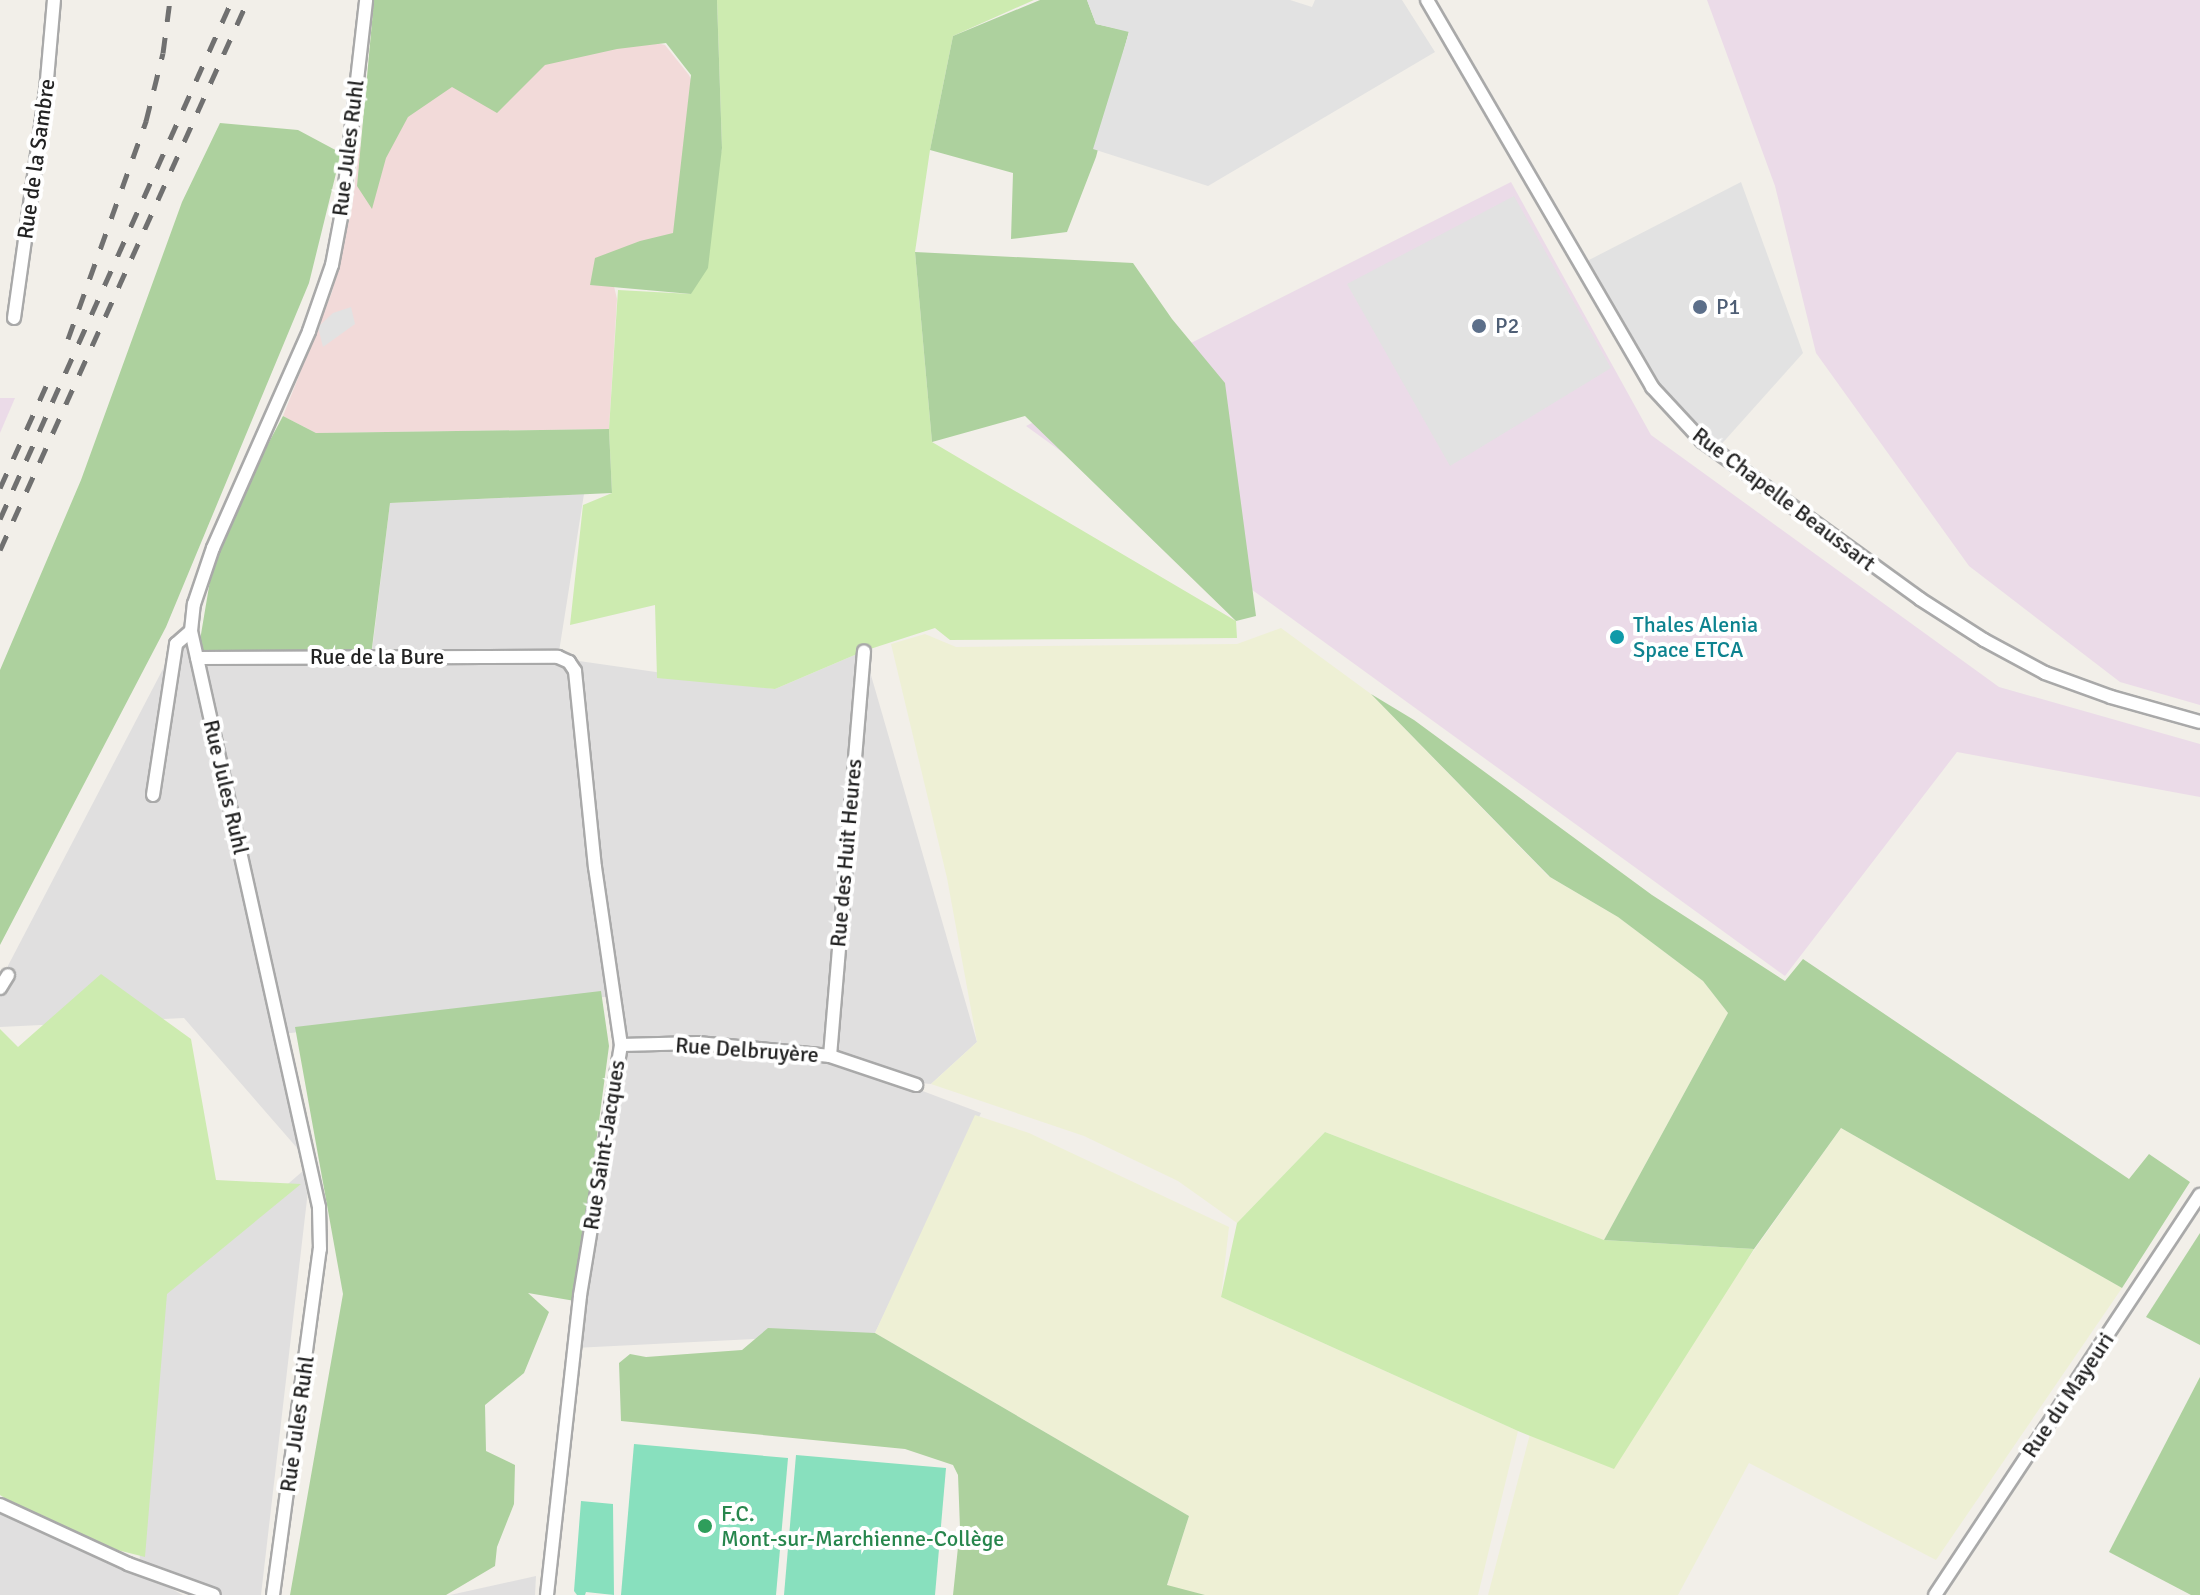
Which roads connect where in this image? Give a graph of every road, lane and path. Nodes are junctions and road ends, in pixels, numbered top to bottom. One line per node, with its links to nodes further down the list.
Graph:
1 (54, 0): 4 (street, Rue de la Sambre)
2 (366, 0): 5 (street, Rue Jules Ruhl)
3 (1427, 0): 9 (street, Rue Chapelle Beaussart)
4 (14, 318)
5 (191, 631): 8 (street, Rue Jules Ruhl); 10 (street)
6 (864, 651): 14 (street, Rue des Huit Heures)
7 (558, 657): 8 (street, Rue de la Bure); 13 (street, Rue Saint-Jacques)
8 (197, 658): 19 (street, Rue Jules Ruhl)
9 (2200, 722)
10 (153, 795)
11 (8, 975): 12 (street)
12 (0, 988)
13 (621, 1045): 14 (street, Rue Delbruyère); 20 (street, Rue Saint-Jacques)
14 (830, 1056): 15 (street, Rue Delbruyère)
15 (916, 1085)
16 (2200, 1195): 21 (street, Rue du Mayeuri)
17 (0, 1505): 18 (street)
18 (214, 1595)
19 (273, 1595)
20 (547, 1595)
21 (1935, 1595)

